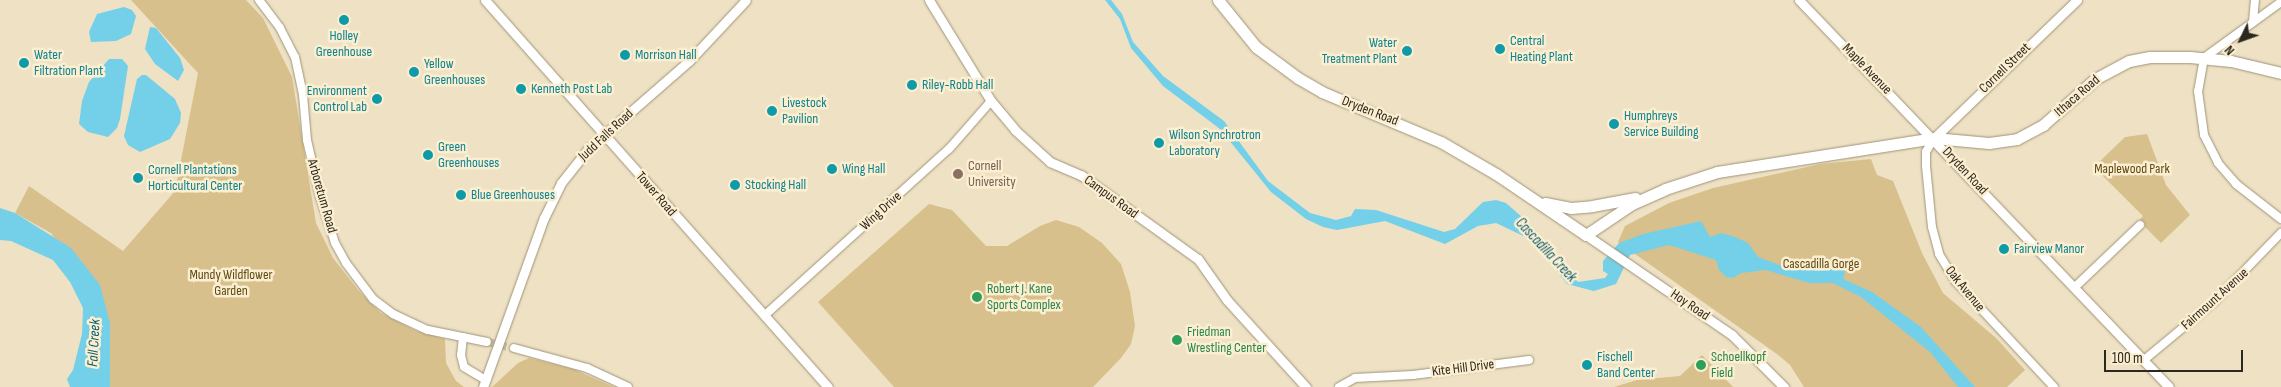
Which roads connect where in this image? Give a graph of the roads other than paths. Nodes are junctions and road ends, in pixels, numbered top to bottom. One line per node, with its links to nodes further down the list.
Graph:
1 (260, 0): 24 (street, Arboretum Road)
2 (485, 0): 14 (street, Tower Road)
3 (746, 0): 14 (street, Judd Falls Road)
4 (929, 0): 13 (street, Campus Road)
5 (1218, 0): 17 (main road, Dryden Road)
6 (1799, 0): 15 (street, Maple Avenue)
7 (2077, 0): 15 (street, Cornell Street)
8 (2255, 0): 10 (street)
9 (2281, 2): 10 (street)
10 (2253, 22): 11 (street)
11 (2204, 58): 12 (main road, Ithaca Road); 15 (main road, Ithaca Road); 18 (street)
12 (2281, 73)
13 (992, 101): 23 (street, Wing Drive); 33 (street, Campus Road)
14 (604, 134): 23 (street, Tower Road); 29 (street, Judd Falls Road)
15 (1934, 138): 16 (main road, Dryden Road); 22 (street, Dryden Road); 36 (street, Oak Avenue)
16 (1658, 192): 17 (main road, Dryden Road); 21 (main road, Dryden Road)
17 (1538, 202): 21 (main road, Dryden Road)
18 (2281, 219)
19 (2140, 225): 22 (street)
20 (2281, 233): 28 (street, Fairmount Avenue)
21 (1586, 235): 35 (street, Hoy Road)
22 (2075, 287): 28 (street, Dryden Road)
23 (765, 315): 32 (street, Tower Road)
24 (463, 337): 25 (street, Arboretum Road); 29 (street)
25 (487, 342)
26 (514, 348): 31 (street)
27 (1529, 360): 34 (street, Kite Hill Drive)
28 (2144, 360): 30 (street, Dryden Road)
29 (485, 383)
30 (2164, 385)
31 (628, 387)
32 (828, 387)
33 (1306, 387)
34 (1339, 387)
35 (1784, 387)
36 (2054, 387)

